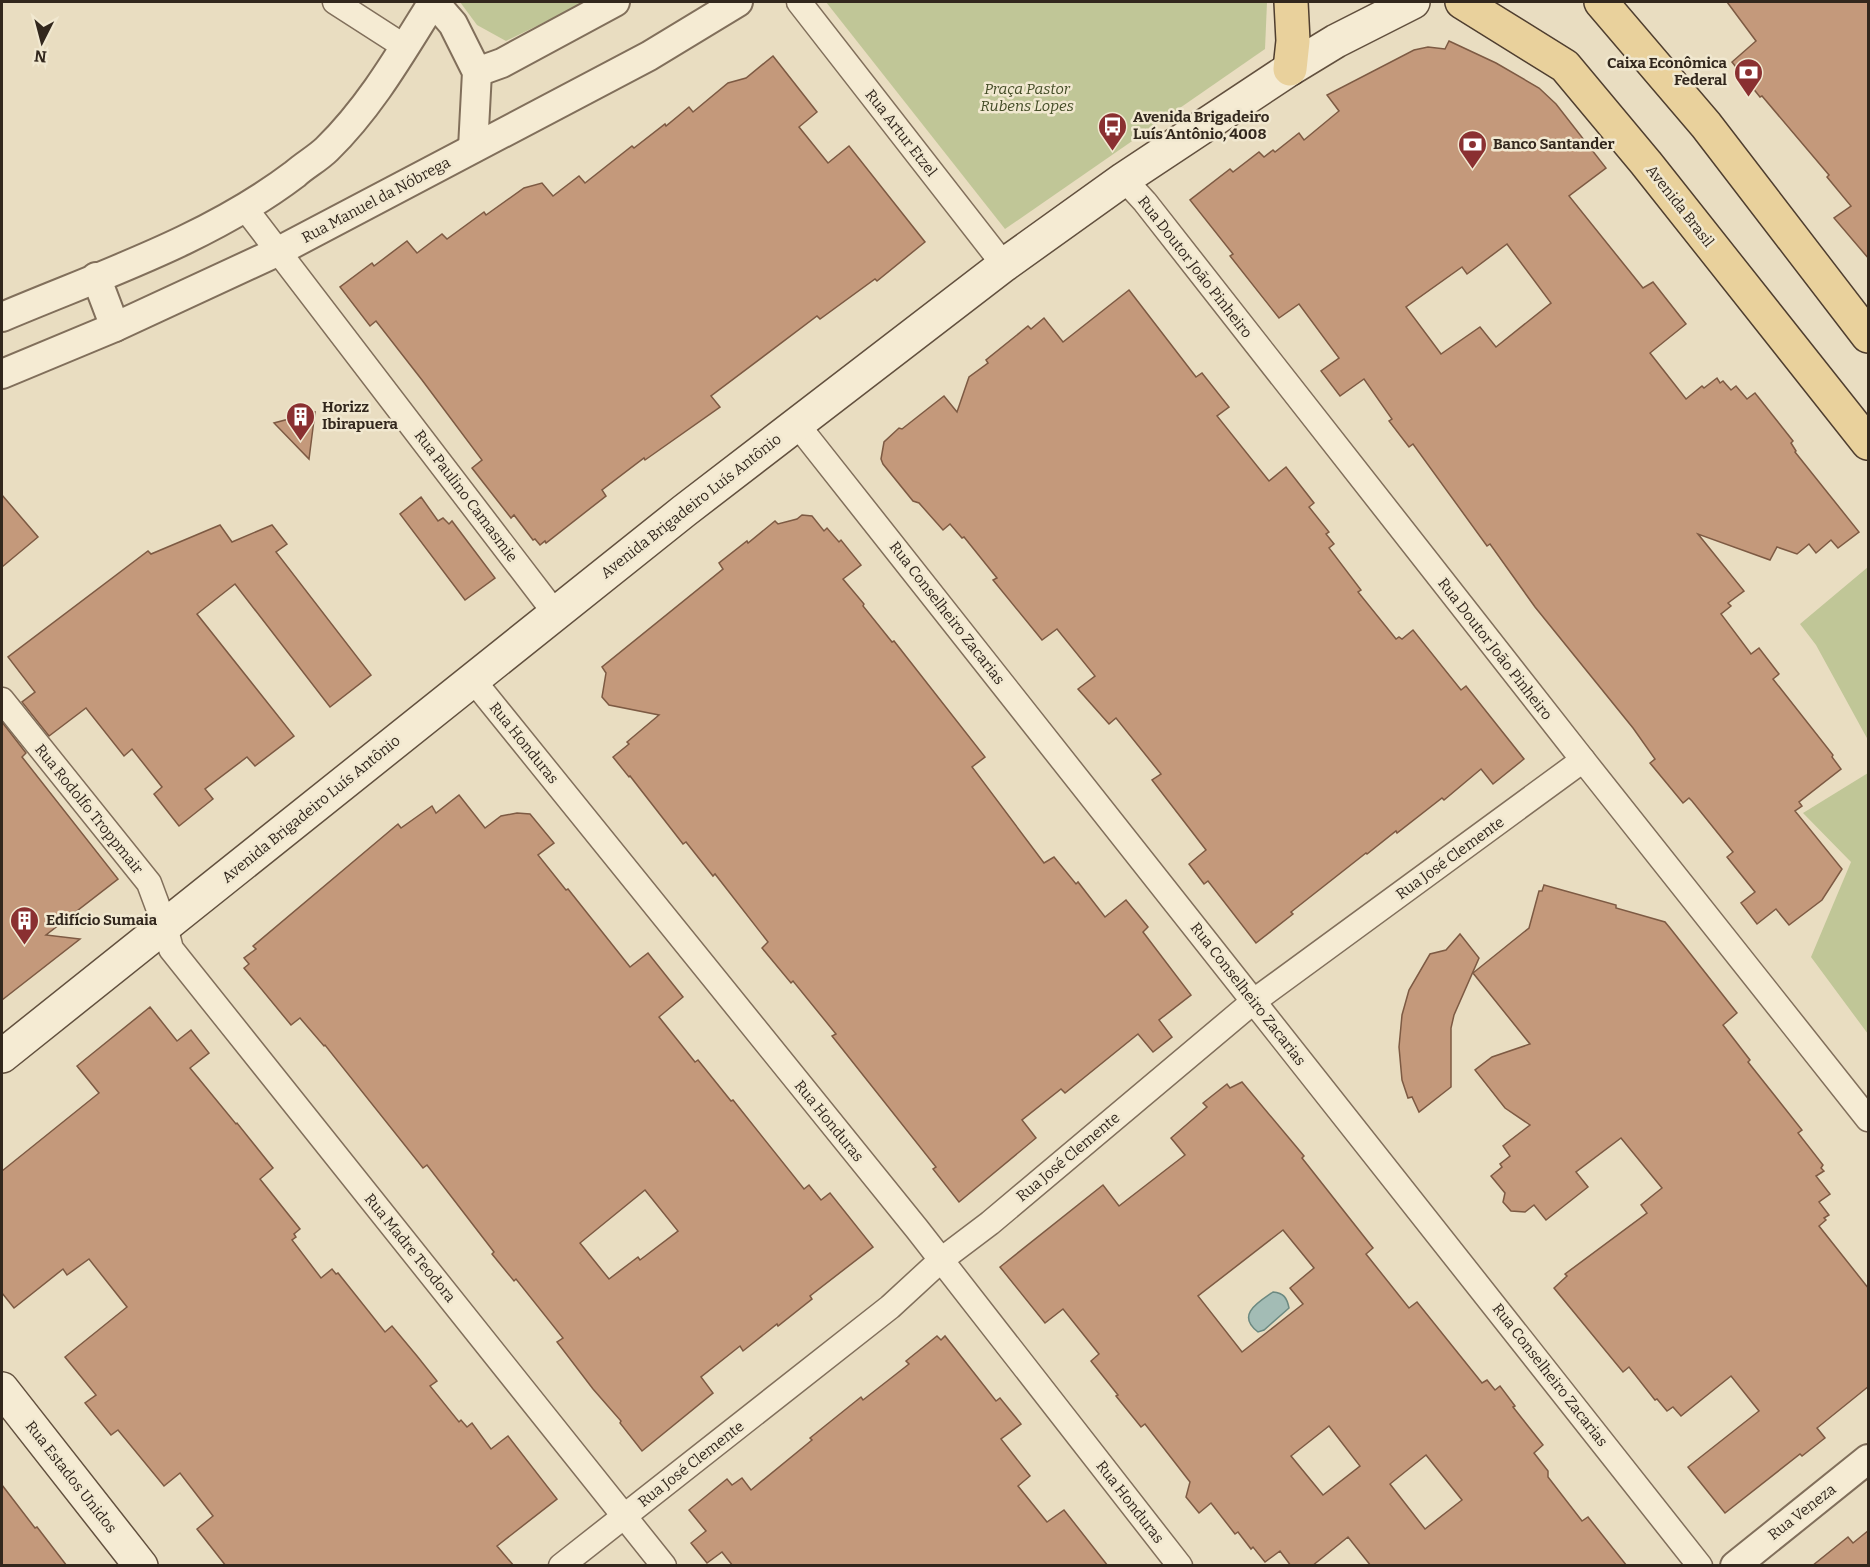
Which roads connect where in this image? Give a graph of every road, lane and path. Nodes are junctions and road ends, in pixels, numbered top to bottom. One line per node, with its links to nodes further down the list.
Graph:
1 (335, 2): 10 (street)
2 (434, 2): 10 (street); 12 (street)
3 (615, 2): 12 (street)
4 (738, 2): 13 (street, Rua Manuel da Nóbrega)
5 (799, 2): 17 (street, Rua Artur Etzel)
6 (1291, 2): 11 (main road)
7 (1413, 2): 11 (main road, Avenida Brigadeiro Luís Antônio)
8 (1462, 2): 24 (main road, Avenida Brasil)
9 (1601, 2): 21 (main road)
10 (405, 47): 15 (street)
11 (1290, 69): 14 (main road, Avenida Brigadeiro Luís Antônio)
12 (477, 72): 13 (street)
13 (473, 148): 16 (street, Rua Manuel da Nóbrega)
14 (1124, 179): 17 (main road, Avenida Brigadeiro Luís Antônio); 28 (street, Rua Doutor João Pinheiro)
15 (245, 208): 16 (street, Rua Paulino Camasmie); 18 (street)
16 (279, 251): 20 (street, Rua Manuel da Nóbrega); 25 (street, Rua Paulino Camasmie)
17 (1004, 265): 23 (main road, Avenida Brigadeiro Luís Antônio)
18 (96, 277): 19 (street); 20 (street)
19 (2, 317)
20 (115, 327): 22 (street, Rua Manuel da Nóbrega)
21 (1869, 336)
22 (2, 374)
23 (796, 423): 25 (main road, Avenida Brigadeiro Luís Antônio); 30 (street, Rua Conselheiro Zacarias)
24 (1869, 443)
25 (555, 613): 26 (main road, Avenida Brigadeiro Luís Antônio)
26 (473, 680): 29 (main road, Avenida Brigadeiro Luís Antônio); 33 (street, Rua Honduras)
27 (2, 700): 29 (street, Rua Rodolfo Troppmair)
28 (1583, 760): 30 (street, Rua José Clemente); 32 (street, Rua Doutor João Pinheiro)
29 (165, 926): 31 (main road, Avenida Brigadeiro Luís Antônio); 36 (street, Rua Madre Teodora)
30 (1254, 1001): 33 (street, Rua José Clemente); 41 (street, Rua Conselheiro Zacarias)
31 (2, 1056)
32 (1869, 1119)
33 (941, 1260): 36 (street, Rua José Clemente); 40 (street, Rua Honduras)
34 (2, 1389): 37 (main road, Rua Estados Unidos)
35 (1869, 1459): 42 (street, Rua Veneza)
36 (625, 1515): 38 (street, Rua José Clemente); 39 (street, Rua Madre Teodora)
37 (141, 1566)
38 (561, 1566)
39 (664, 1566)
40 (1180, 1566)
41 (1700, 1566)
42 (1735, 1566)

